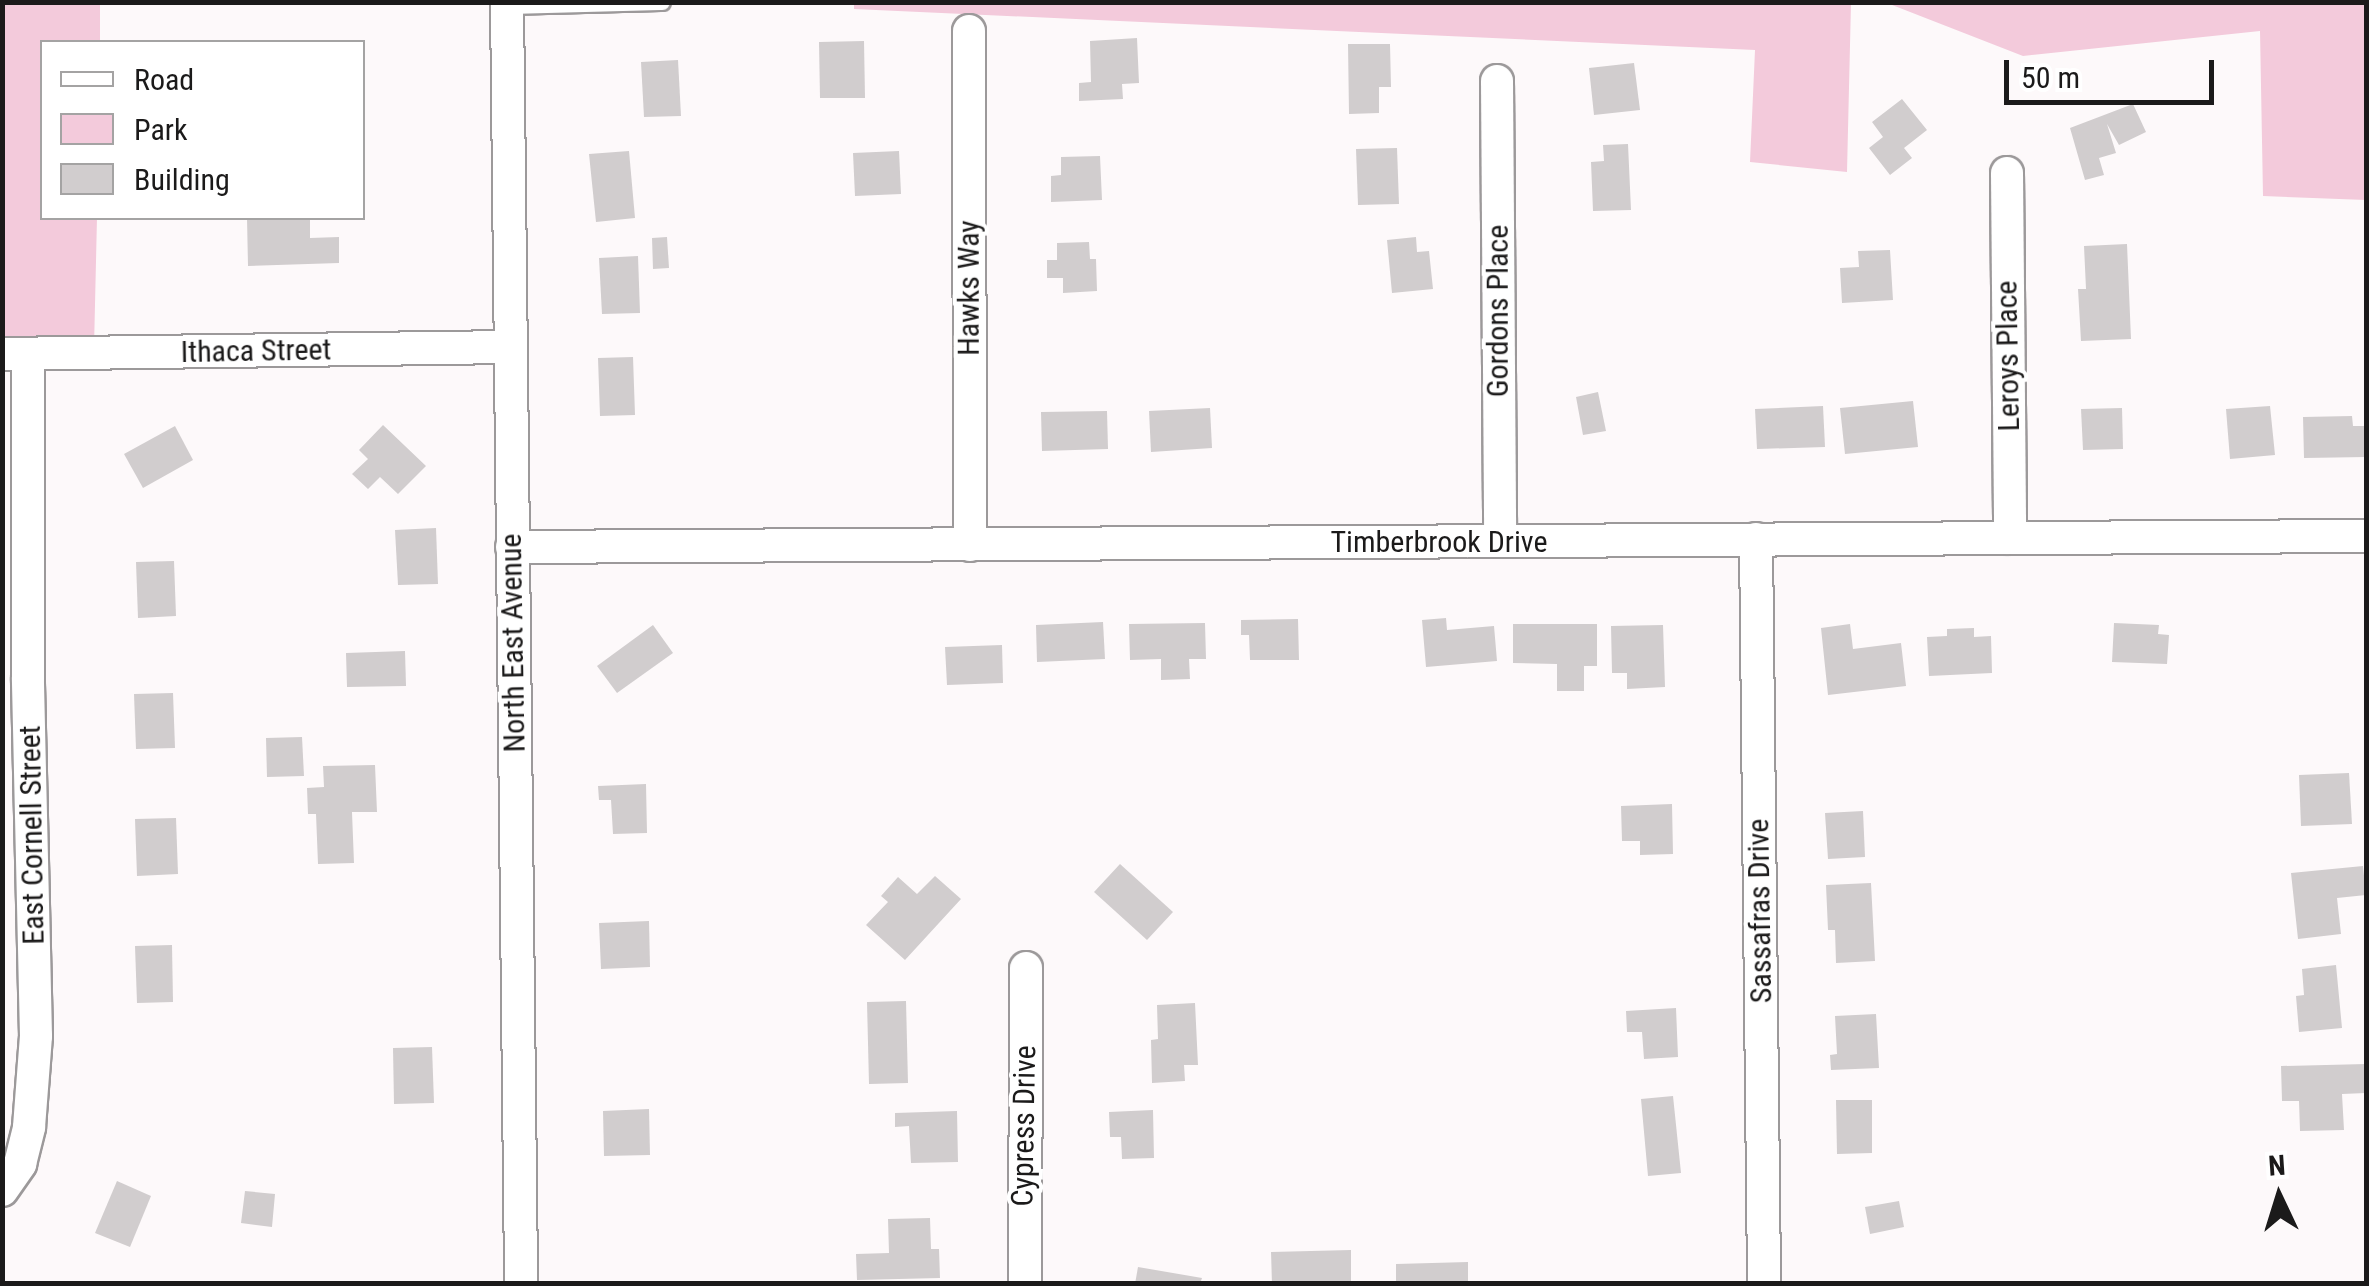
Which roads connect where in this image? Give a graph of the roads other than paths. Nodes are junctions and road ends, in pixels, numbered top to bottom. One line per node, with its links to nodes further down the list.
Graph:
1 (662, 2): 2 (lane)
2 (507, 4): 6 (street, North East Avenue)
3 (969, 30): 12 (street, Hawks Way)
4 (1497, 81): 11 (street, Gordons Place)
5 (2006, 173): 9 (street, Leroys Place)
6 (510, 347): 7 (street, Ithaca Street); 13 (street, North East Avenue)
7 (15, 354): 15 (street, East Cornell Street)
8 (2366, 536): 9 (street, Timberbrook Drive)
9 (2010, 538): 10 (street, Timberbrook Drive)
10 (1756, 539): 11 (street, Timberbrook Drive); 18 (street, Sassafras Drive)
11 (1500, 541): 12 (street, Timberbrook Drive)
12 (970, 545): 13 (street, Timberbrook Drive)
13 (512, 547): 16 (street, North East Avenue)
14 (1026, 968): 17 (street, Cypress Drive)
15 (2, 1190)
16 (521, 1284)
17 (1025, 1284)
18 (1764, 1284)

